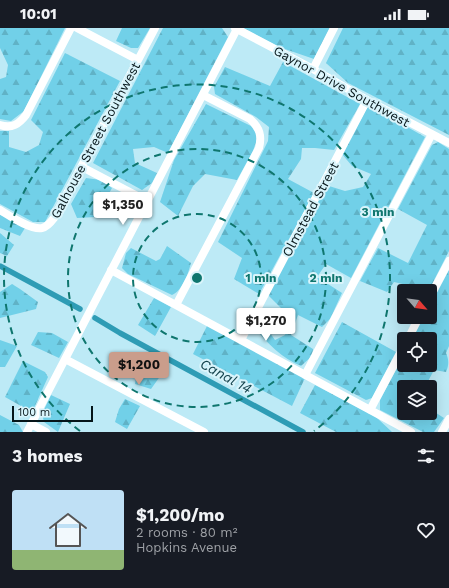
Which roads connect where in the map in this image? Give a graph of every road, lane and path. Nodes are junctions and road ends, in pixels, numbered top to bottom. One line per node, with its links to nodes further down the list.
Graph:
1 (71, 28): 10 (street)
2 (77, 28): 6 (street)
3 (155, 28): 6 (street, Galhouse Street Southwest)
4 (334, 28): 7 (street)
5 (236, 29): 7 (street, Gaynor Drive Southwest); 8 (street)
6 (138, 60): 13 (street, Galhouse Street Southwest)
7 (314, 69): 9 (street, Gaynor Drive Southwest)
8 (203, 95): 14 (street); 19 (street)
9 (367, 100): 11 (street, Gaynor Drive Southwest); 20 (street, Olmstead Street)
10 (0, 125)
11 (432, 134): 12 (street, Gaynor Drive Southwest); 23 (street)
12 (449, 143)
13 (82, 167): 14 (street); 15 (street, Galhouse Street Southwest)
14 (148, 201): 17 (street)
15 (0, 210)
16 (449, 261): 18 (street)
17 (111, 270): 19 (street); 21 (street)
18 (437, 284)
19 (176, 305): 20 (street)
20 (241, 340): 23 (street)
21 (65, 358): 26 (street); 29 (street)
22 (397, 359): 24 (street)
23 (305, 375): 24 (street)
24 (370, 410): 30 (street)
25 (449, 419): 31 (street)
26 (31, 424): 27 (street); 28 (street)
27 (27, 432)
28 (46, 432)
29 (204, 432)
30 (411, 432)
31 (442, 432)

